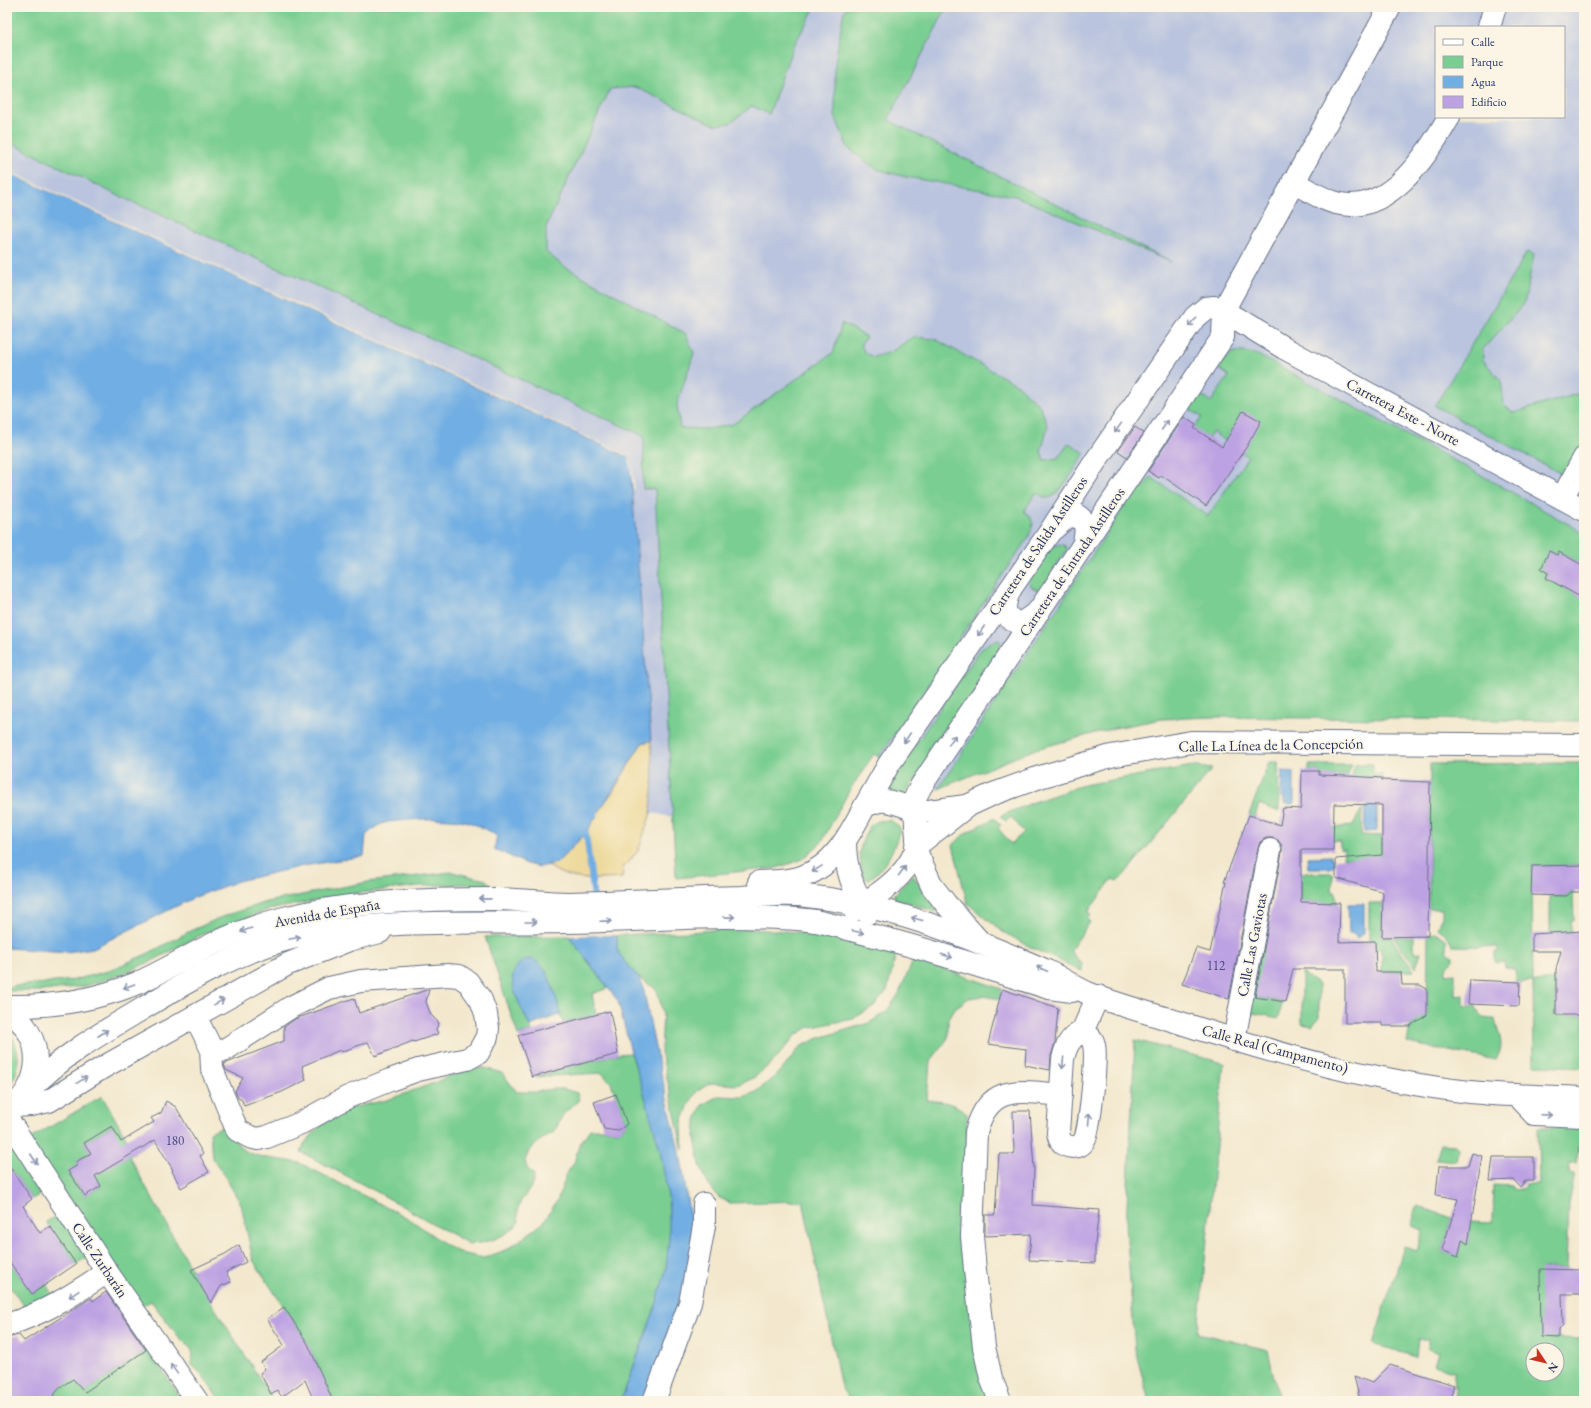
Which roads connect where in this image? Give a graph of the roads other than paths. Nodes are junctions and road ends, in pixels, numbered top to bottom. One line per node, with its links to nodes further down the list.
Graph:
1 (1390, 7): 5 (main road)
2 (1495, 7): 3 (main road)
3 (1489, 26)
4 (1448, 118): 5 (main road)
5 (1293, 182): 6 (main road)
6 (1224, 311): 8 (main road, Carretera Este - Norte); 10 (main road, Carretera de Salida Astilleros, one-way to 10); 11 (main road, Carretera de Entrada Astilleros, one-way to 6)
7 (1584, 458): 8 (main road)
8 (1562, 498): 9 (main road, Carretera Este - Norte)
9 (1584, 510)
10 (1049, 533): 11 (main road); 12 (main road, Carretera de Salida Astilleros)
11 (1083, 546): 13 (main road, Carretera de Entrada Astilleros)
12 (1013, 584): 13 (main road); 15 (main road, Carretera de Salida Astilleros, one-way to 15)
13 (1040, 611): 17 (main road, Carretera de Entrada Astilleros, one-way to 13)
14 (1584, 745): 16 (main road, Calle La Línea de la Concepción)
15 (865, 806): 17 (main road); 18 (main road, Carretera de Salida Astilleros)
16 (967, 806): 17 (main road, Calle La Línea de la Concepción); 19 (main road, Calle La Línea de la Concepción)
17 (913, 811): 19 (main road)
18 (845, 842): 21 (main road, Carretera de Salida Astilleros, one-way to 21); 22 (main road)
19 (916, 849): 22 (main road, one-way to 19); 26 (main road)
20 (1270, 850): 33 (main road, Calle Las Gaviotas)
21 (690, 901): 22 (main road, Calle Real (Campamento)); 23 (main road); 23 (main road, one-way to 21); 24 (main road, one-way to 24)
22 (862, 905): 24 (main road); 26 (main road, Calle Real (Campamento), one-way to 22); 27 (main road)
23 (566, 906): 25 (main road, Avenida de España, one-way to 23); 29 (main road, Avenida de España, one-way to 29)
24 (759, 917): 27 (main road, one-way to 27)
25 (422, 922): 31 (main road, Avenida de España, one-way to 25); 38 (main road, Avenida de España, one-way to 25)
26 (980, 942): 28 (main road, Calle Real (Campamento), one-way to 26)
27 (910, 945): 28 (main road, one-way to 28)
28 (1093, 995): 32 (main road); 33 (main road, Calle Real (Campamento))
29 (7, 1006)
30 (7, 1011): 38 (main road)
31 (195, 1016): 34 (main road); 38 (main road, Avenida de España, one-way to 31)
32 (1082, 1032): 35 (main road, one-way to 35); 35 (main road, one-way to 32)
33 (1234, 1040): 36 (main road, Calle Real (Campamento))
34 (211, 1048): 34 (main road)
35 (1060, 1094): 45 (main road)
36 (1516, 1095): 37 (main road, Calle Real (Campamento)); 39 (main road, one-way to 39)
37 (1584, 1098)
38 (13, 1113): 41 (main road, Calle Zurbarán, one-way to 41)
39 (1584, 1116)
40 (704, 1204): 44 (main road)
41 (107, 1272): 42 (main road, one-way to 42); 43 (main road, Calle Zurbarán, one-way to 41)
42 (7, 1325)
43 (197, 1401)
44 (654, 1401)
45 (1000, 1401)

